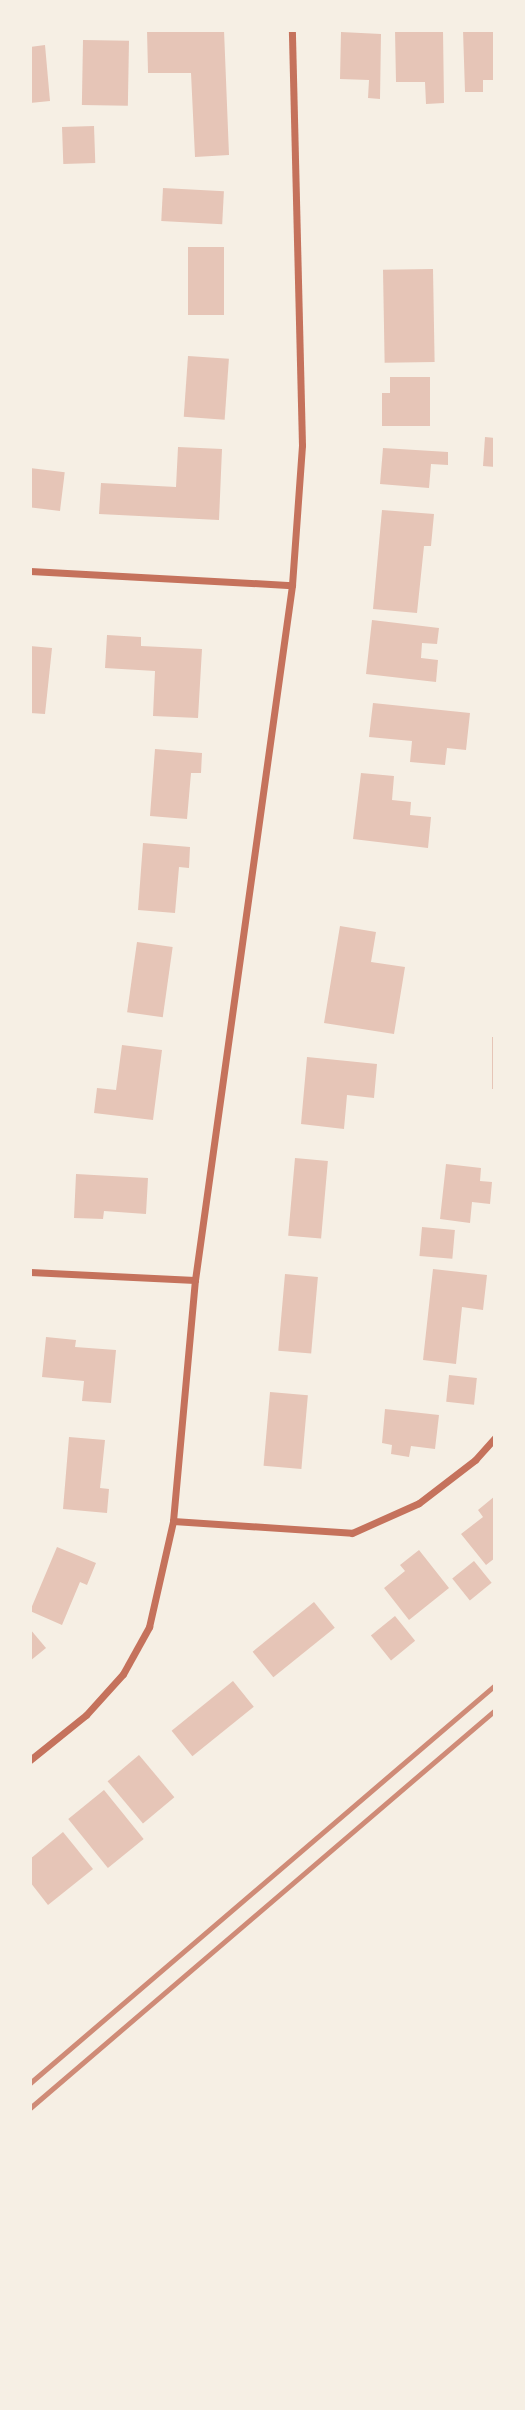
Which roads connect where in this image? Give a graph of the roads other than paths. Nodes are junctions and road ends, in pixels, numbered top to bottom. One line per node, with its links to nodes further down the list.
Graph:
1 (292, 30): 3 (street)
2 (30, 571): 3 (street)
3 (292, 585): 5 (street)
4 (30, 1272): 5 (street)
5 (195, 1280): 7 (street)
6 (495, 1438): 7 (street)
7 (173, 1521): 8 (street)
8 (30, 1760)

